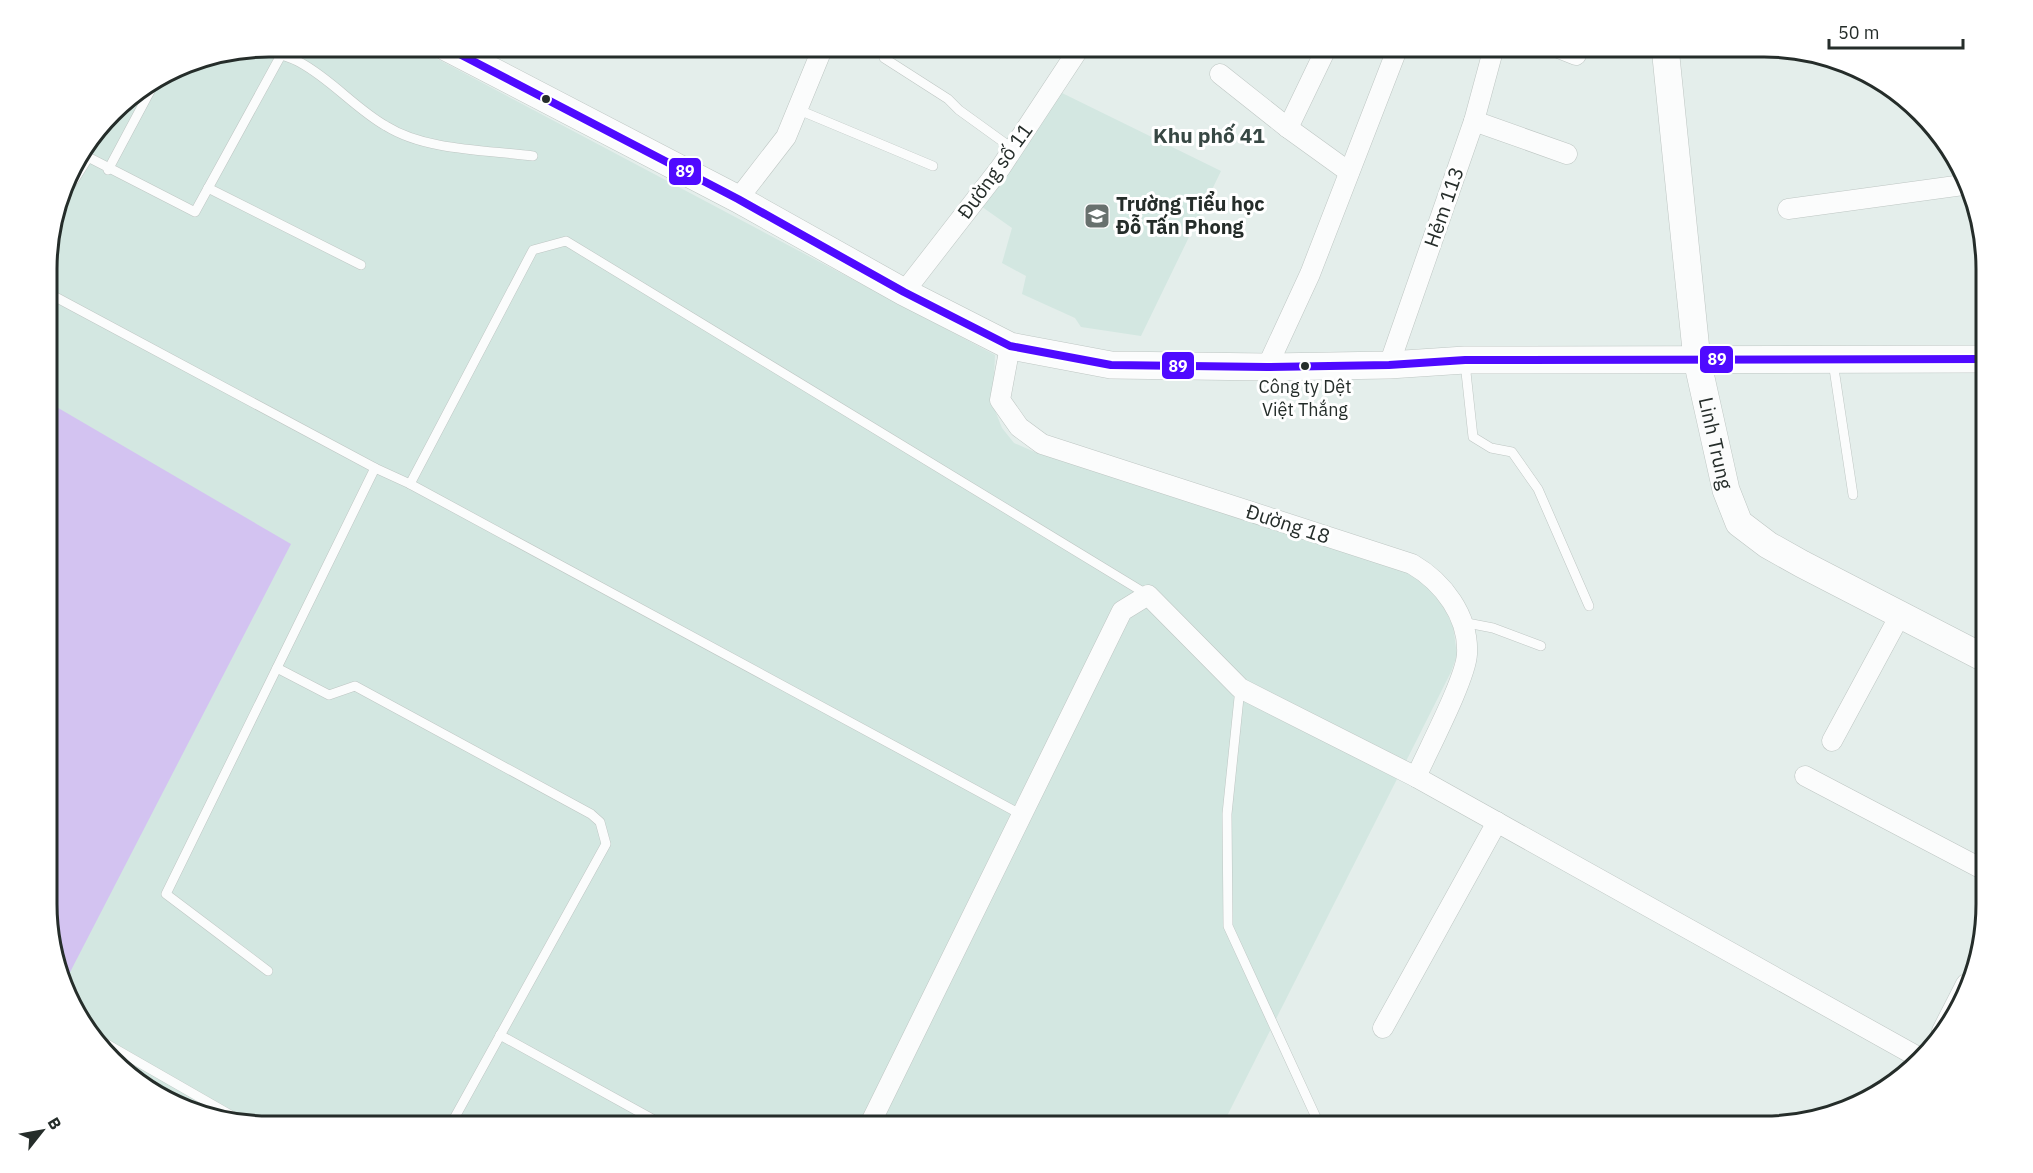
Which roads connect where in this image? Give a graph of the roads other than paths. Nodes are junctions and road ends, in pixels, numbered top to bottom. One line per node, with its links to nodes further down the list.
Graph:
1 (280, 57): 17 (lane); 23 (lane)
2 (467, 57): 24 (main road)
3 (819, 57): 12 (street)
4 (1073, 57): 15 (street, Đường số 11)
5 (1322, 57): 14 (street)
6 (1394, 57): 21 (street)
7 (1491, 57): 13 (street, Hẻm 113)
8 (1666, 57): 33 (main road, Linh Trung)
9 (884, 58): 15 (lane)
10 (1220, 74): 14 (street)
11 (149, 95): 20 (lane)
12 (799, 110): 19 (lane); 24 (street)
13 (1474, 121): 16 (street); 34 (street, Hẻm 113)
14 (1288, 128): 21 (street)
15 (1013, 149): 27 (street, Đường số 11)
16 (1567, 154)
17 (533, 156)
18 (88, 158): 20 (lane)
19 (933, 166)
20 (108, 170): 23 (lane)
21 (1349, 172): 35 (street)
22 (1959, 185): 25 (street)
23 (208, 188): 26 (lane)
24 (738, 199): 27 (main road)
25 (1788, 209)
26 (361, 265)
27 (904, 291): 29 (main road)
28 (57, 298): 36 (lane)
29 (1010, 346): 35 (main road); 42 (street, Đường 18)
30 (1833, 359): 31 (main road); 33 (main road); 38 (lane)
31 (1976, 359)
32 (1465, 360): 33 (main road); 34 (main road); 40 (lane)
33 (1697, 360): 41 (main road, Linh Trung)
34 (1389, 365): 35 (main road)
35 (1267, 367)
36 (375, 468): 37 (lane); 45 (lane)
37 (410, 484): 39 (lane); 50 (lane)
38 (1853, 495)
39 (1148, 595): 46 (street); 50 (street)
40 (1589, 606)
41 (1899, 617): 44 (main road, Linh Trung); 47 (street)
42 (1462, 622): 43 (lane); 49 (street, Đường 18)
43 (1542, 646)
44 (1976, 655)
45 (277, 668): 53 (lane); 55 (lane)
46 (1240, 688): 49 (street); 62 (lane)
47 (1832, 741)
48 (1805, 776): 52 (street)
49 (1416, 777): 51 (street)
50 (1023, 815): 61 (street)
51 (1497, 822): 54 (street); 57 (street)
52 (1976, 866)
53 (268, 971)
54 (1383, 1028)
55 (500, 1035): 59 (lane); 60 (lane)
56 (113, 1048): 58 (lane)
57 (1913, 1054)
58 (217, 1110)
59 (455, 1116)
60 (647, 1116)
61 (874, 1116)
62 (1315, 1116)

